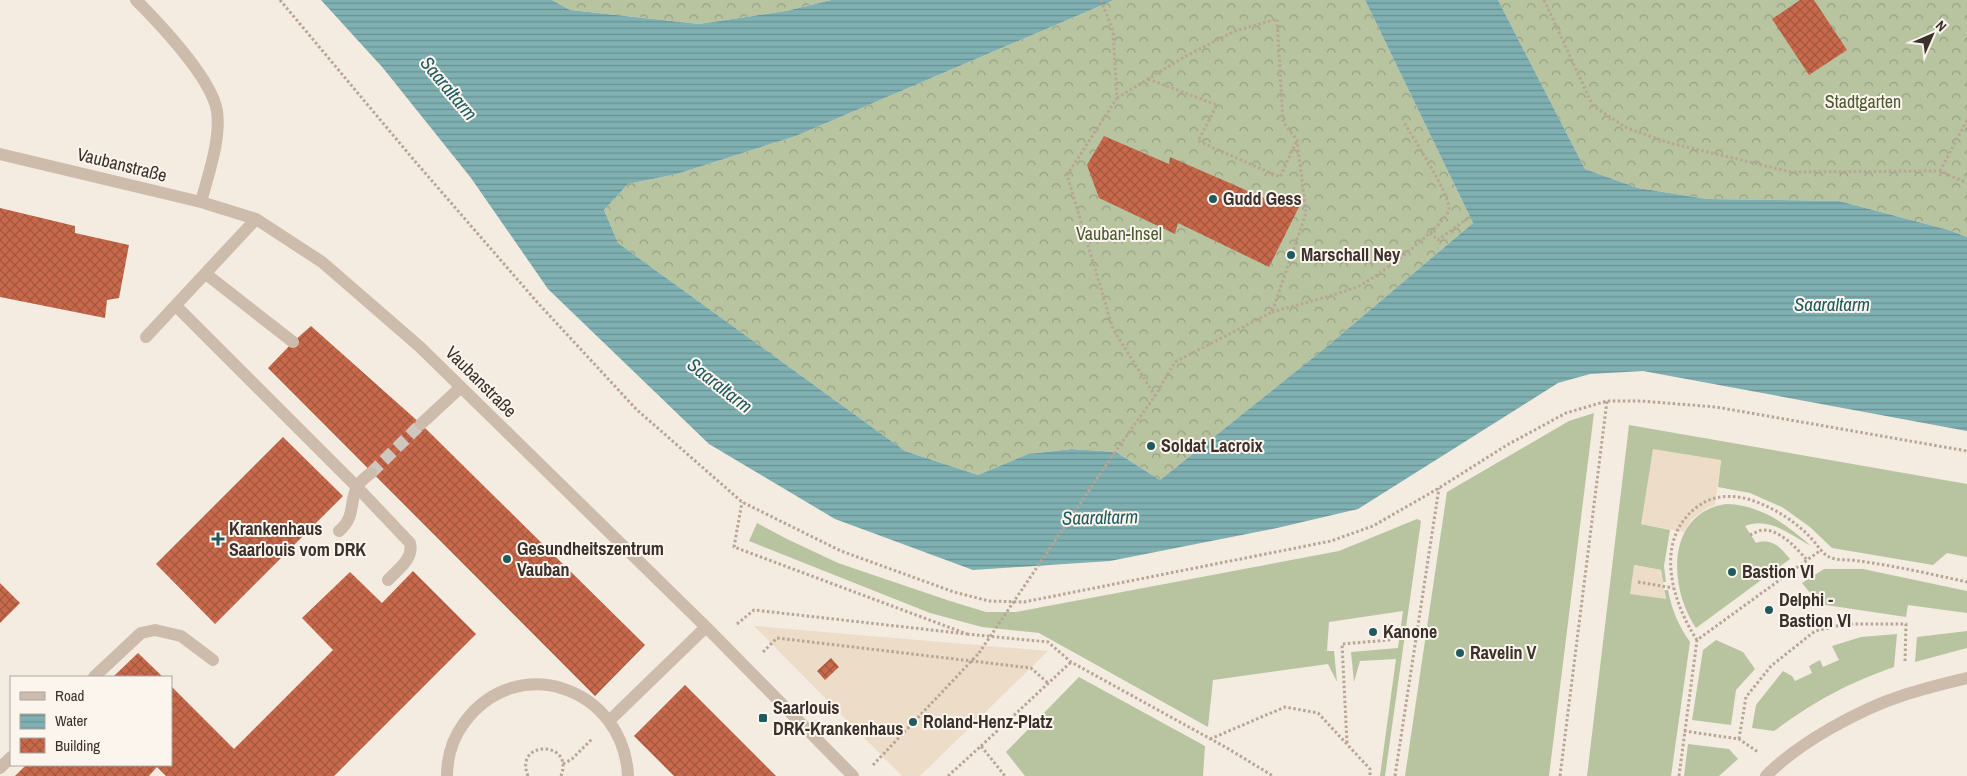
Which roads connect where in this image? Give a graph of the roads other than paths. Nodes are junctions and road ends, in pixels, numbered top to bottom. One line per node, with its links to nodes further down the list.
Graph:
1 (136, 0): 3 (street)
2 (0, 154): 3 (street, Vaubanstraße)
3 (201, 202): 4 (street, Vaubanstraße)
4 (256, 220): 5 (street); 9 (street, Vaubanstraße)
5 (206, 274): 6 (street); 8 (street)
6 (176, 306): 7 (street); 12 (street)
7 (146, 337)
8 (293, 342)
9 (461, 387): 10 (street); 15 (street, Vaubanstraße)
10 (421, 424)
11 (371, 472): 12 (street)
12 (357, 486): 13 (street); 14 (street)
13 (339, 532)
14 (388, 580)
15 (706, 627): 19 (street); 24 (street, Vaubanstraße)
16 (213, 660): 17 (street)
17 (95, 676)
18 (1967, 678): 25 (street)
19 (610, 720): 22 (street); 23 (street)
20 (10, 758): 21 (street)
21 (0, 768)
22 (447, 776)
23 (628, 776)
24 (853, 776)
25 (1766, 776)

